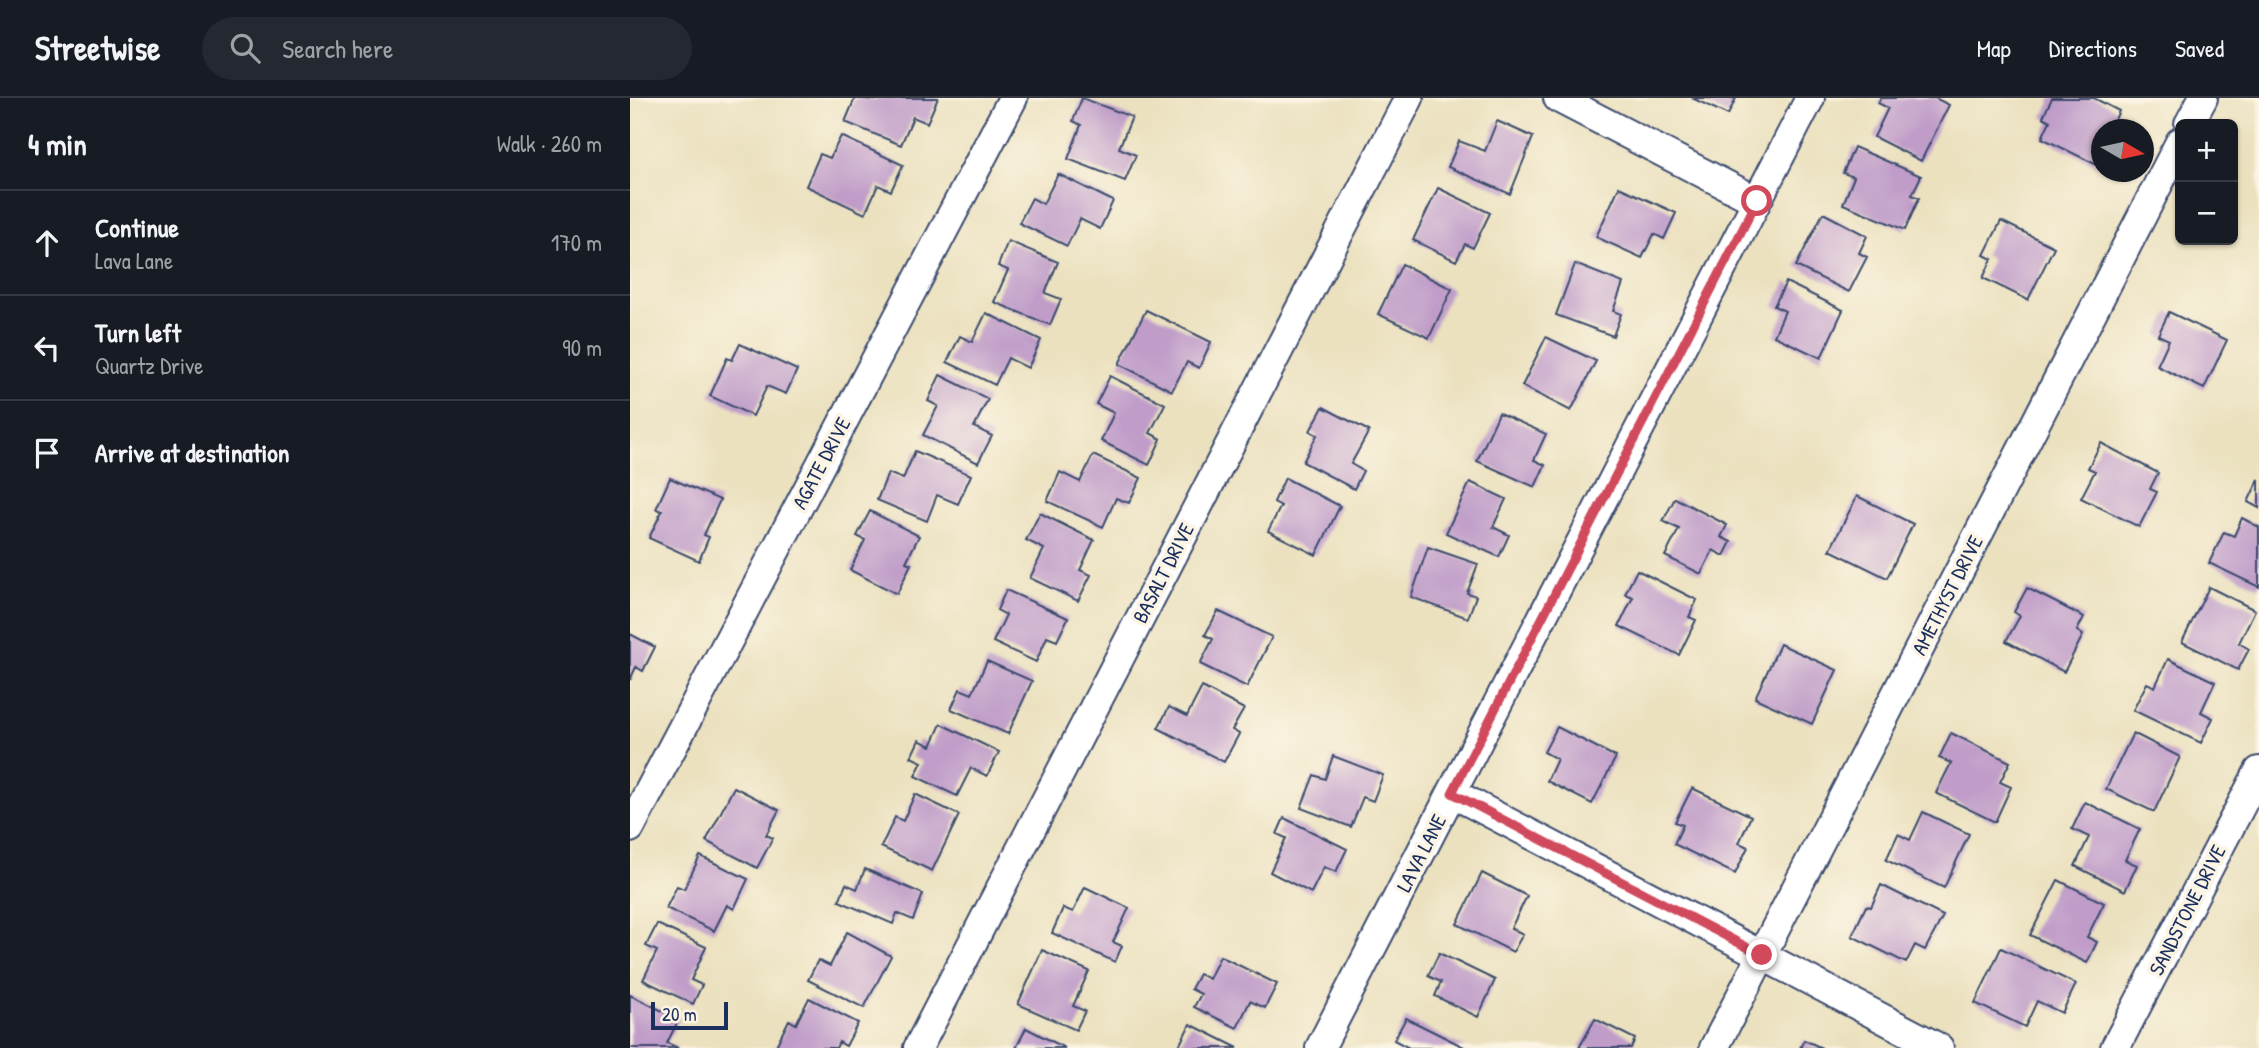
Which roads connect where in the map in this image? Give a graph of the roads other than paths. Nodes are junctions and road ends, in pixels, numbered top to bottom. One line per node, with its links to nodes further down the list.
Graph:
1 (1013, 98): 11 (street, AGATE DRIVE)
2 (1409, 98): 13 (street, BASALT DRIVE)
3 (1559, 98): 8 (street)
4 (1810, 98): 8 (street, LAVA LANE)
5 (2203, 98): 6 (street)
6 (2192, 119)
7 (2175, 152): 12 (street, AMETHYST DRIVE)
8 (1757, 201): 10 (street, LAVA LANE)
9 (2259, 771): 17 (street, SANDSTONE DRIVE)
10 (1452, 793): 12 (street); 14 (street, LAVA LANE)
11 (630, 828)
12 (1762, 955): 15 (street, AMETHYST DRIVE); 16 (street)
13 (918, 1048)
14 (1320, 1048)
15 (1714, 1048)
16 (1939, 1048)
17 (2115, 1048)

